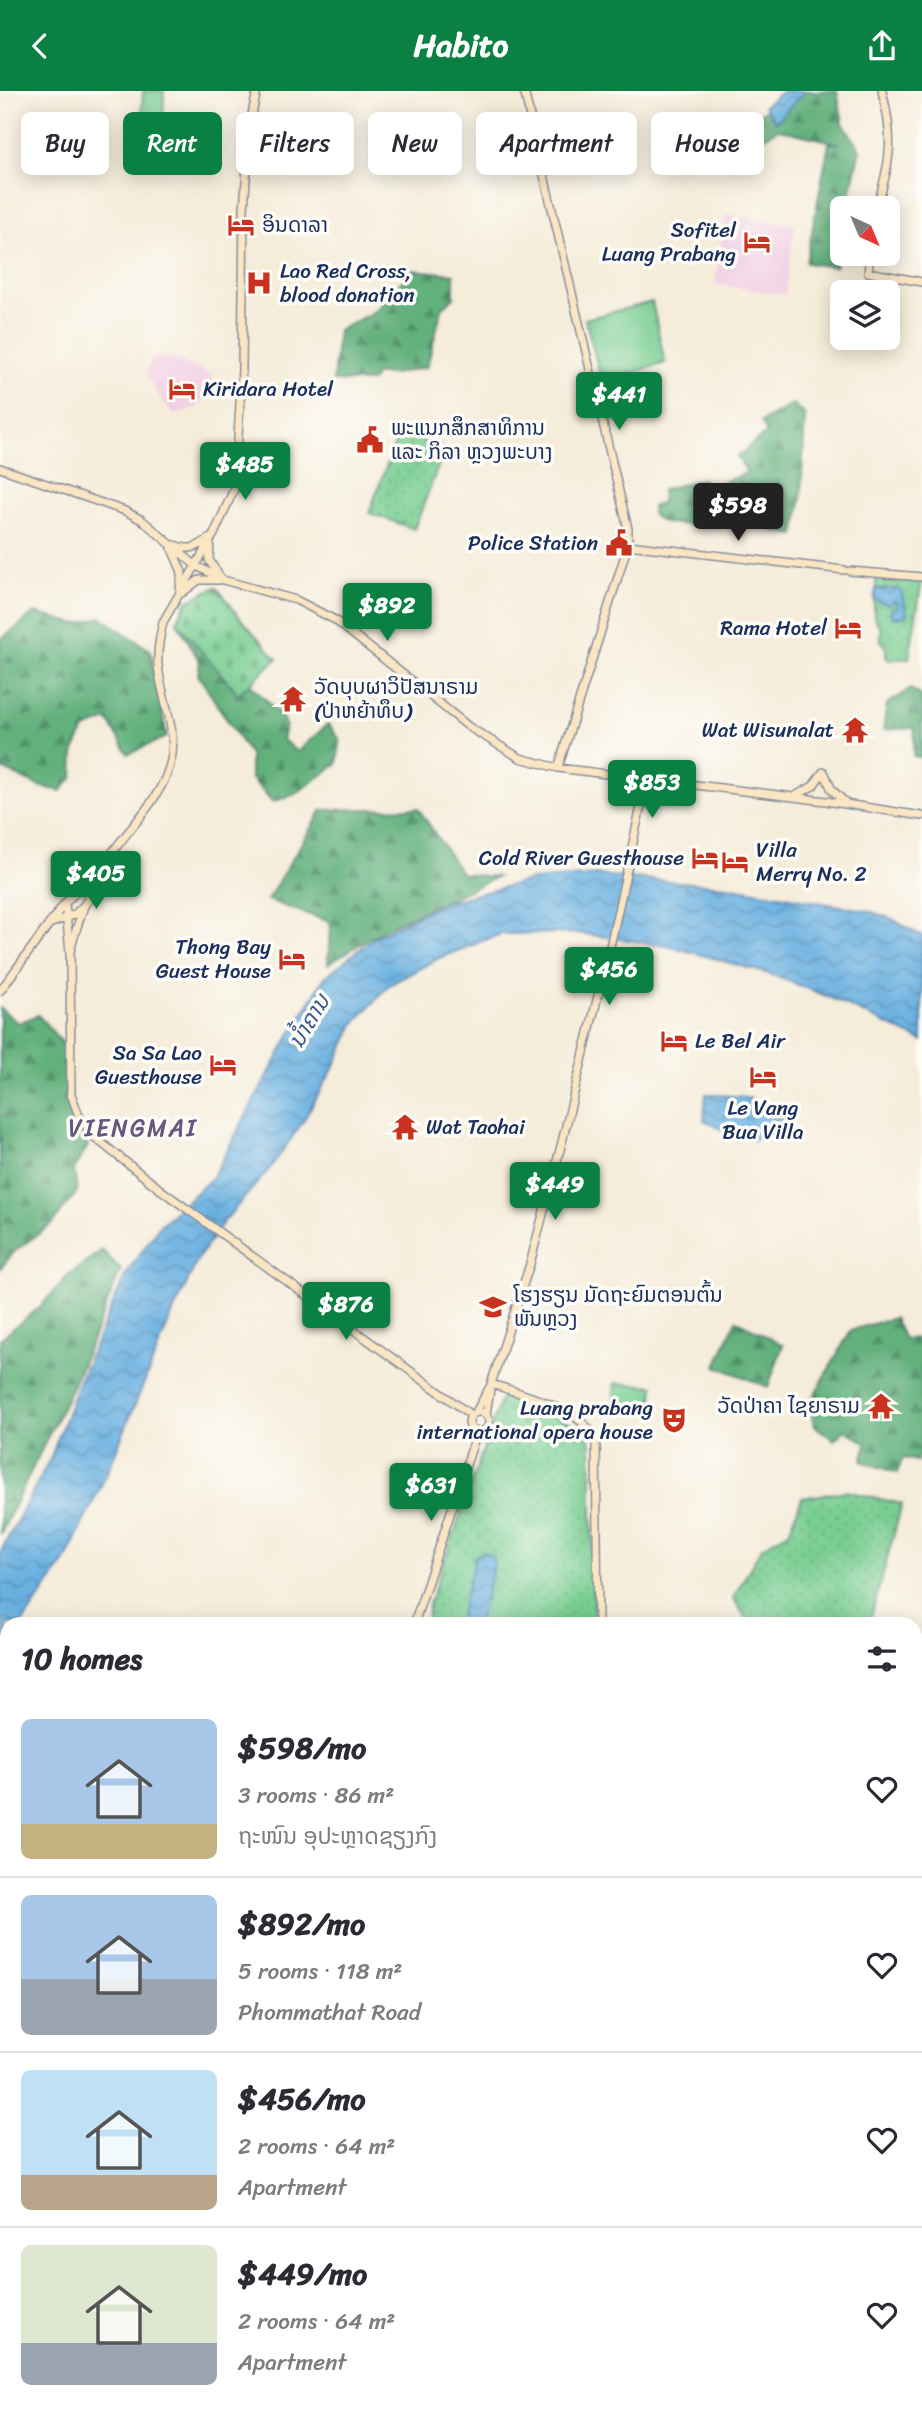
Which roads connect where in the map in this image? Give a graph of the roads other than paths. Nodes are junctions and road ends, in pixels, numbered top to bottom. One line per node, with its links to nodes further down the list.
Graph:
1 (257, 91): 8 (street)
2 (524, 91): 10 (street)
3 (882, 91): 4 (street)
4 (880, 196)
5 (869, 266): 6 (street)
6 (922, 282)
7 (0, 468): 9 (street)
8 (214, 534): 9 (street); 11 (street); 13 (street)
9 (169, 543): 11 (street); 14 (street)
10 (628, 545): 12 (street); 15 (street)
11 (195, 565): 13 (street); 14 (street)
12 (922, 577)
13 (223, 580): 14 (street); 15 (street)
14 (176, 598): 20 (street)
15 (558, 768): 16 (street)
16 (647, 779): 17 (street); 30 (street)
17 (792, 797): 18 (street); 18 (street)
18 (848, 805): 19 (street)
19 (922, 816)
20 (106, 862): 21 (street); 23 (street)
21 (91, 888): 23 (street); 25 (street)
22 (102, 893): 25 (street)
23 (71, 895): 24 (street)
24 (65, 903): 26 (street); 27 (street)
25 (83, 905): 26 (street); 28 (street)
26 (66, 918): 27 (street); 28 (street)
27 (48, 925): 29 (street)
28 (70, 952): 31 (street)
29 (0, 991)
30 (492, 1381): 31 (street); 32 (street); 35 (street)
31 (474, 1414): 32 (street); 33 (street)
32 (486, 1414): 33 (street)
33 (477, 1432): 34 (street)
34 (416, 1617)
35 (598, 1617)

